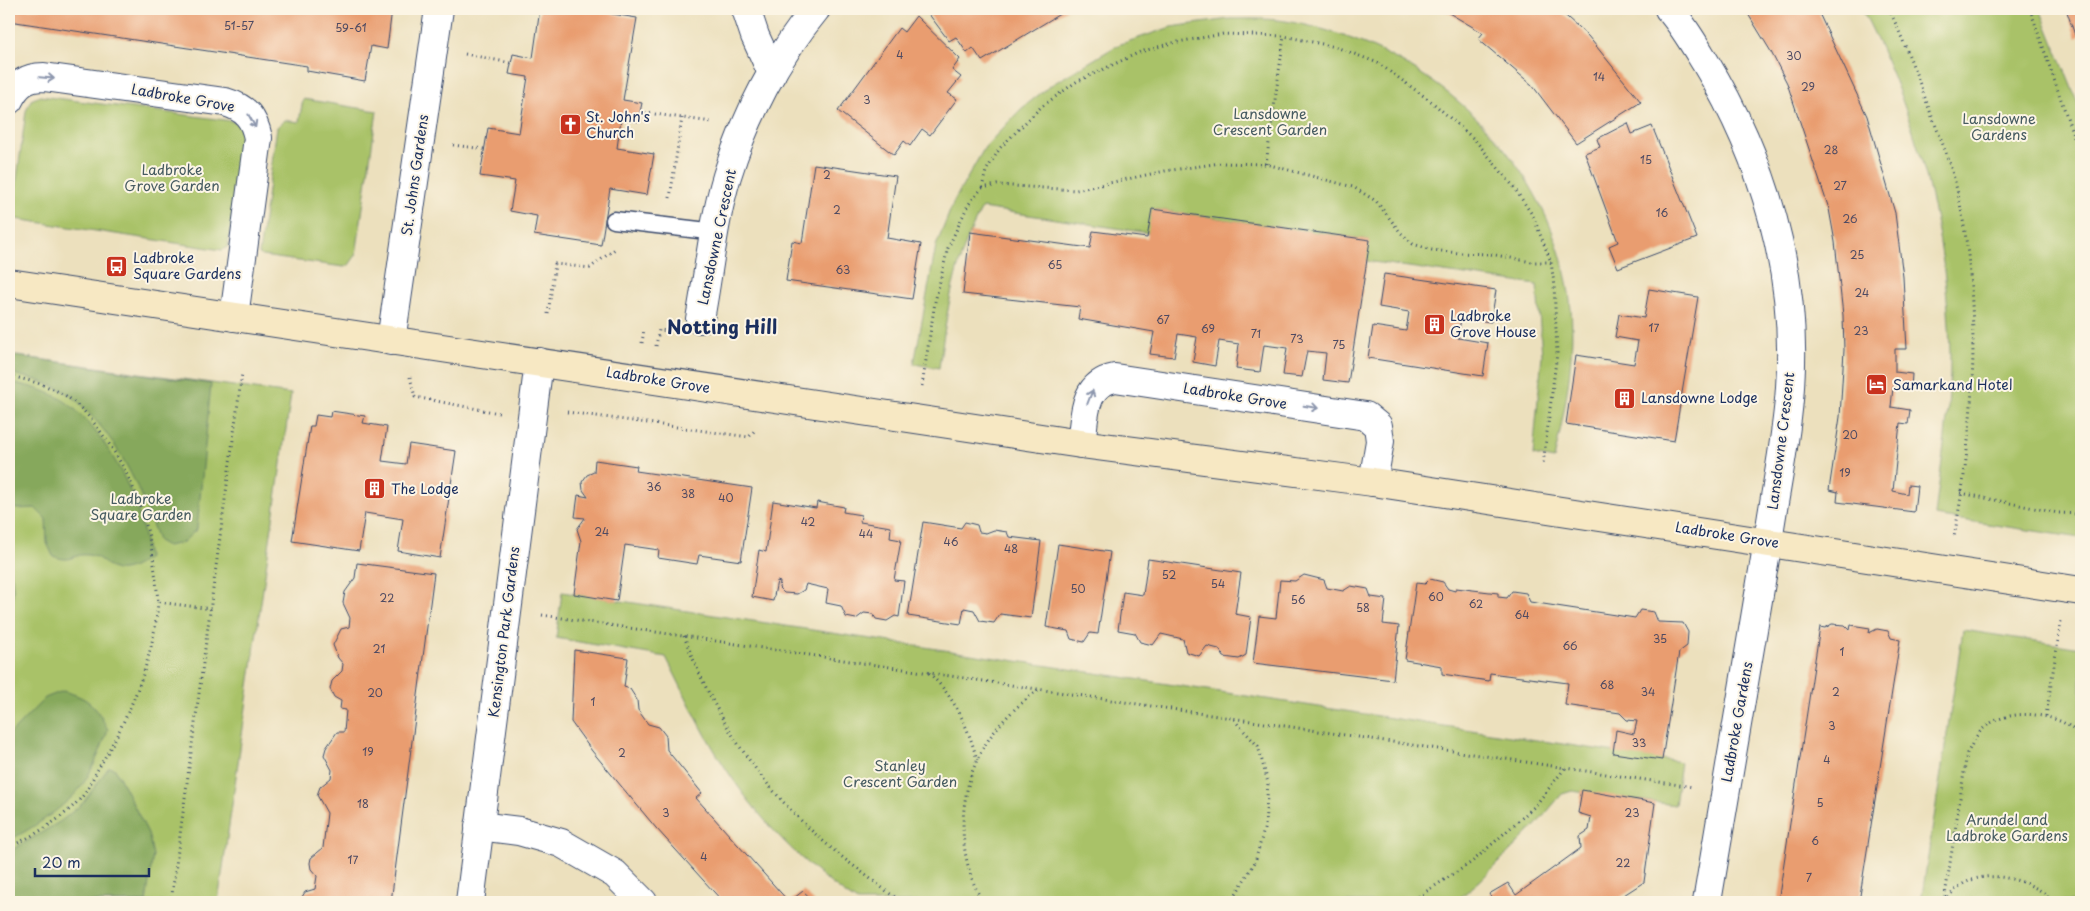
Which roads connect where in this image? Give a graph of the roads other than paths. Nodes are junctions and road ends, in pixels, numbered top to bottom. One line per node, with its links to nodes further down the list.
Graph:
1 (439, 9): 12 (street, St. Johns Gardens)
2 (746, 9): 5 (street)
3 (816, 9): 5 (street)
4 (1669, 9): 16 (street, Lansdowne Crescent)
5 (772, 73): 8 (street, Lansdowne Crescent)
6 (9, 100): 10 (street, Ladbroke Grove, one-way to 10)
7 (614, 220): 8 (lane)
8 (716, 232): 11 (street, Lansdowne Crescent)
9 (9, 283): 10 (main road, Ladbroke Grove)
10 (234, 317): 12 (main road, Ladbroke Grove)
11 (700, 319)
12 (391, 341): 13 (main road, Ladbroke Grove)
13 (539, 362): 14 (main road, Ladbroke Grove); 18 (street, Kensington Park Gardens)
14 (1081, 444): 15 (main road, Ladbroke Grove); 15 (street, Ladbroke Grove, one-way to 15)
15 (1373, 482): 16 (main road, Ladbroke Grove)
16 (1768, 541): 17 (main road, Ladbroke Grove); 21 (street, Ladbroke Gardens)
17 (2074, 590)
18 (479, 826): 19 (street, Kensington Park Gardens); 20 (street)
19 (470, 902)
20 (643, 902)
21 (1707, 902)

